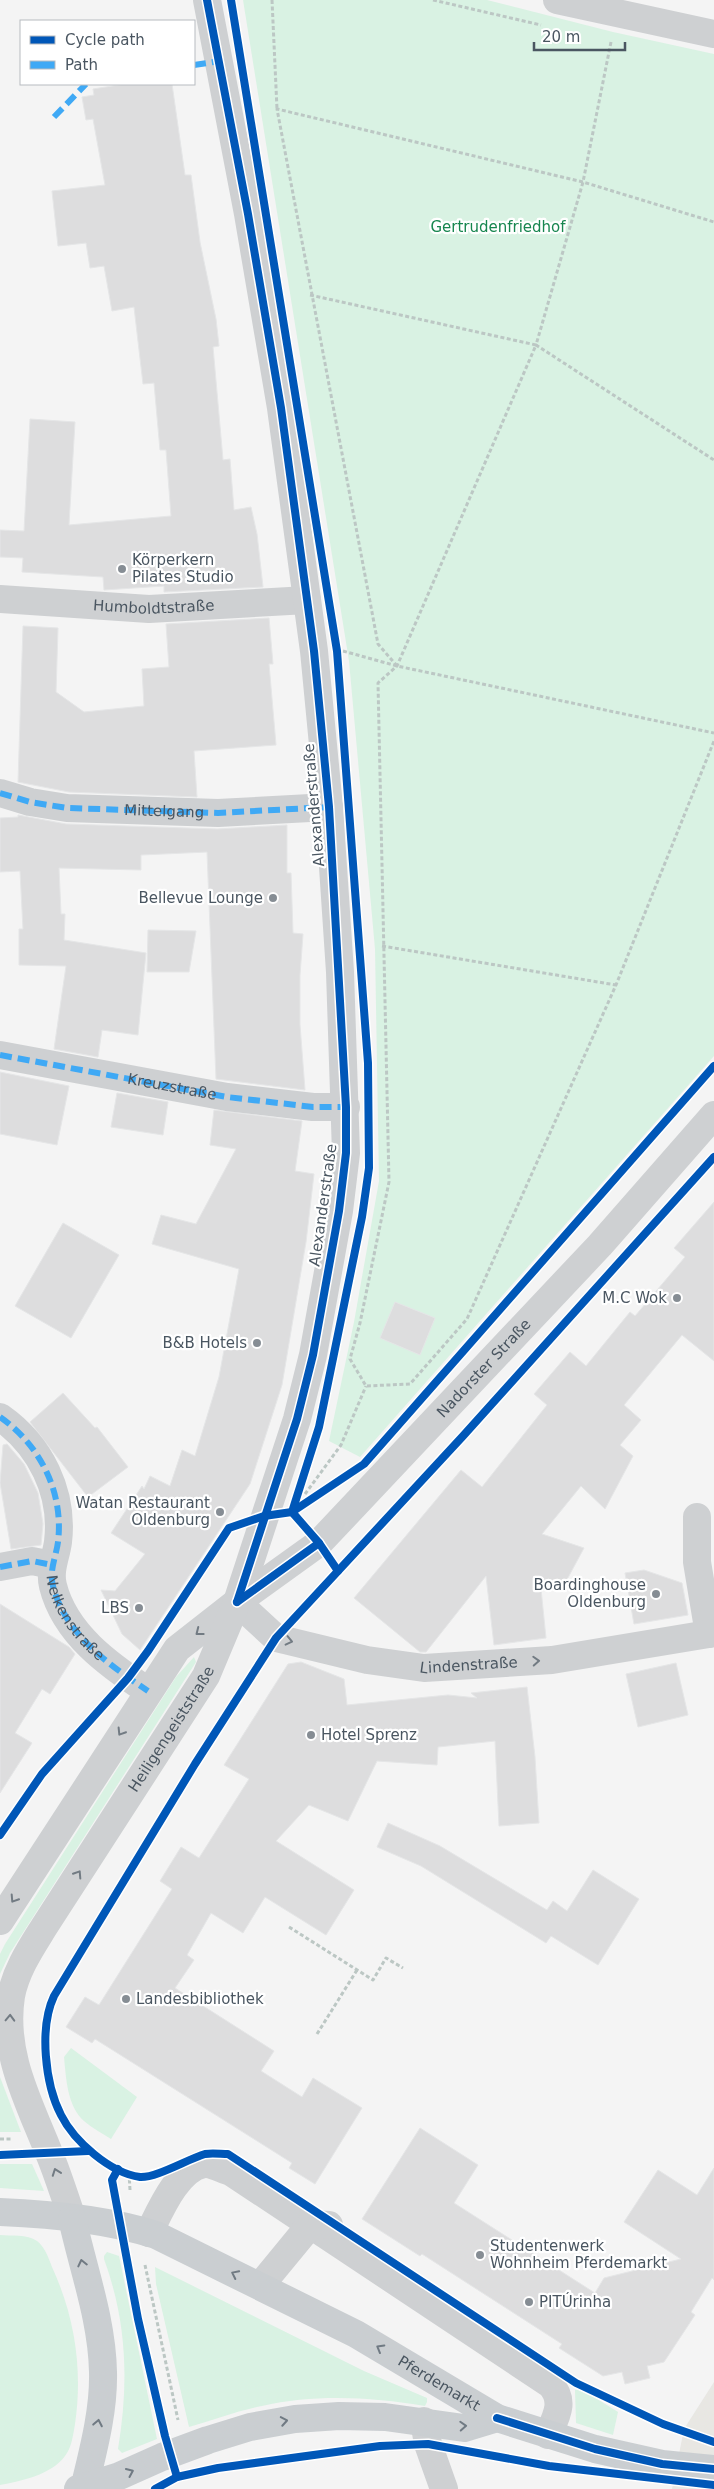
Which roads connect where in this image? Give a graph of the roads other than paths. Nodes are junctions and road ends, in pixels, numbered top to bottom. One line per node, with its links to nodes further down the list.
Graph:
1 (207, 0): 5 (street, Alexanderstraße)
2 (557, 0): 3 (street)
3 (714, 34)
4 (0, 599): 5 (street, Humboldtstraße)
5 (308, 600): 7 (street, Alexanderstraße)
6 (0, 794): 7 (street, Mittelgang)
7 (329, 807): 9 (street, Alexanderstraße)
8 (0, 1055): 9 (street, Kreuzstraße)
9 (346, 1106): 15 (street, Alexanderstraße)
10 (714, 1114): 15 (street, Nadorster Straße)
11 (0, 1417): 13 (street, Nelkenstraße)
12 (697, 1517): 16 (street)
13 (52, 1565): 14 (street); 17 (street, Nelkenstraße)
14 (0, 1567)
15 (237, 1602): 16 (street, Lindenstraße, one-way to 16); 17 (street, one-way to 17); 20 (street, Heiligengeiststraße, one-way to 15)
16 (711, 1634)
17 (148, 1691): 18 (street, one-way to 18)
18 (0, 1921)
19 (0, 2212): 20 (main road, Pferdemarkt)
20 (72, 2218): 22 (main road, Pferdemarkt); 28 (main road, Pferdemarkt, one-way to 20)
21 (324, 2225): 22 (street); 23 (street); 26 (street)
22 (150, 2233): 23 (main road, Pferdemarkt, one-way to 22)
23 (260, 2286): 24 (main road, Pferdemarkt, one-way to 23)
24 (497, 2418): 25 (main road, Pferdemarkt, one-way to 24); 26 (main road)
25 (424, 2421): 28 (main road, Pferdemarkt, one-way to 25); 29 (street)
26 (548, 2435): 27 (main road)
27 (714, 2469)
28 (82, 2488)
29 (444, 2489)

